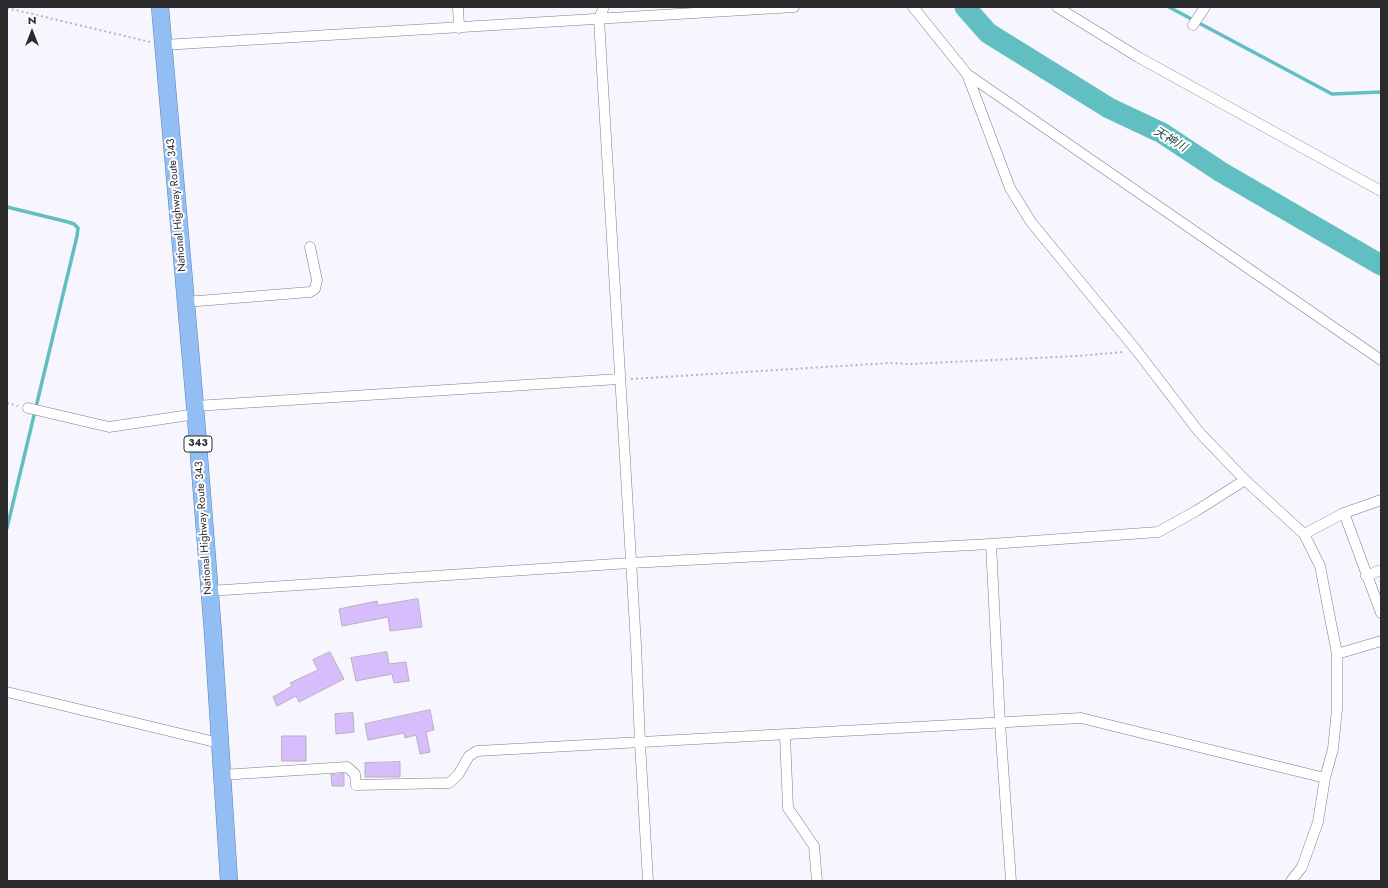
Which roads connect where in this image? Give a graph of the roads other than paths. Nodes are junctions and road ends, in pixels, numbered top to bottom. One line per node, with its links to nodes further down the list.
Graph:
1 (160, 7): 11 (highway, National Highway Route 343 / 343)
2 (458, 7): 10 (street)
3 (604, 7): 8 (street)
4 (794, 7): 8 (street)
5 (913, 7): 12 (street)
6 (1057, 7): 13 (street)
7 (1205, 7): 9 (street)
8 (599, 19): 10 (street); 17 (street)
9 (1193, 25)
10 (459, 28): 11 (street)
11 (163, 45): 15 (highway, National Highway Route 343 / 343)
12 (967, 74): 16 (street); 20 (street)
13 (1381, 191)
14 (310, 247): 15 (street)
15 (186, 302): 19 (highway, National Highway Route 343 / 343)
16 (1381, 360)
17 (619, 379): 19 (street); 25 (street)
18 (28, 408): 19 (street)
19 (195, 410): 28 (highway, National Highway Route 343 / 343)
20 (1245, 480): 23 (street); 24 (street)
21 (1381, 500): 22 (street)
22 (1344, 513): 23 (street); 27 (street)
23 (1304, 534): 31 (street)
24 (991, 544): 25 (street); 33 (street)
25 (630, 563): 28 (street); 36 (street)
26 (1381, 570): 27 (street)
27 (1366, 576): 29 (street)
28 (209, 591): 35 (highway, National Highway Route 343 / 343)
29 (1381, 614)
30 (1381, 641): 31 (street)
31 (1337, 654): 38 (street)
32 (7, 692): 35 (street)
33 (1000, 723): 34 (street); 38 (street); 42 (street)
34 (785, 735): 36 (street); 41 (street)
35 (219, 743): 37 (highway, National Highway Route 343 / 343)
36 (640, 743): 37 (street); 40 (street)
37 (221, 775): 39 (highway, National Highway Route 343 / 343)
38 (1325, 778): 43 (street)
39 (229, 881)
40 (648, 881)
41 (817, 881)
42 (1011, 881)
43 (1291, 881)

